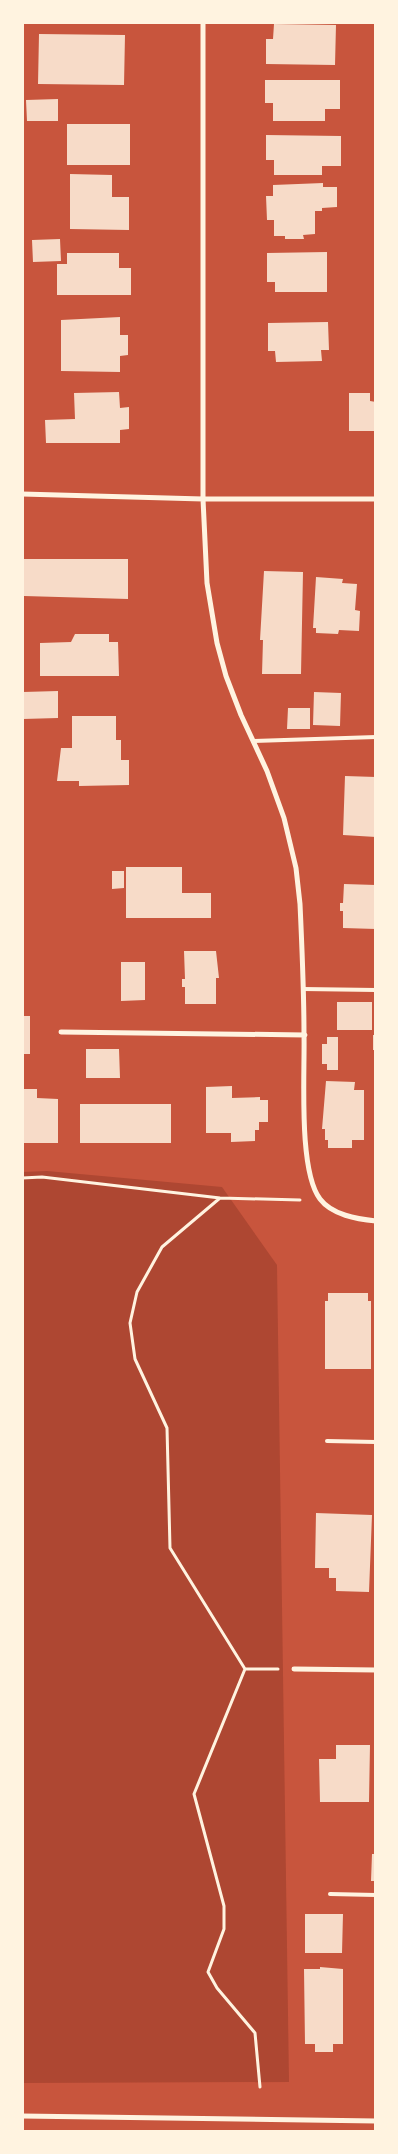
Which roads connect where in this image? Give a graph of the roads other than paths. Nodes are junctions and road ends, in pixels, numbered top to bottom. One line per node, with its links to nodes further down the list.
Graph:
1 (203, 22): 3 (street)
2 (22, 494): 3 (street)
3 (203, 499): 4 (street); 6 (street)
4 (376, 500)
5 (376, 737): 6 (lane)
6 (253, 741): 7 (street)
7 (304, 989): 8 (lane); 10 (street)
8 (376, 990)
9 (61, 1032): 10 (street)
10 (304, 1035): 11 (street)
11 (376, 1220)
12 (327, 1441): 13 (lane)
13 (376, 1442)
14 (294, 1669): 15 (street)
15 (376, 1670)
16 (330, 1894): 17 (lane)
17 (376, 1895)
18 (22, 2116): 19 (street)
19 (376, 2121)

